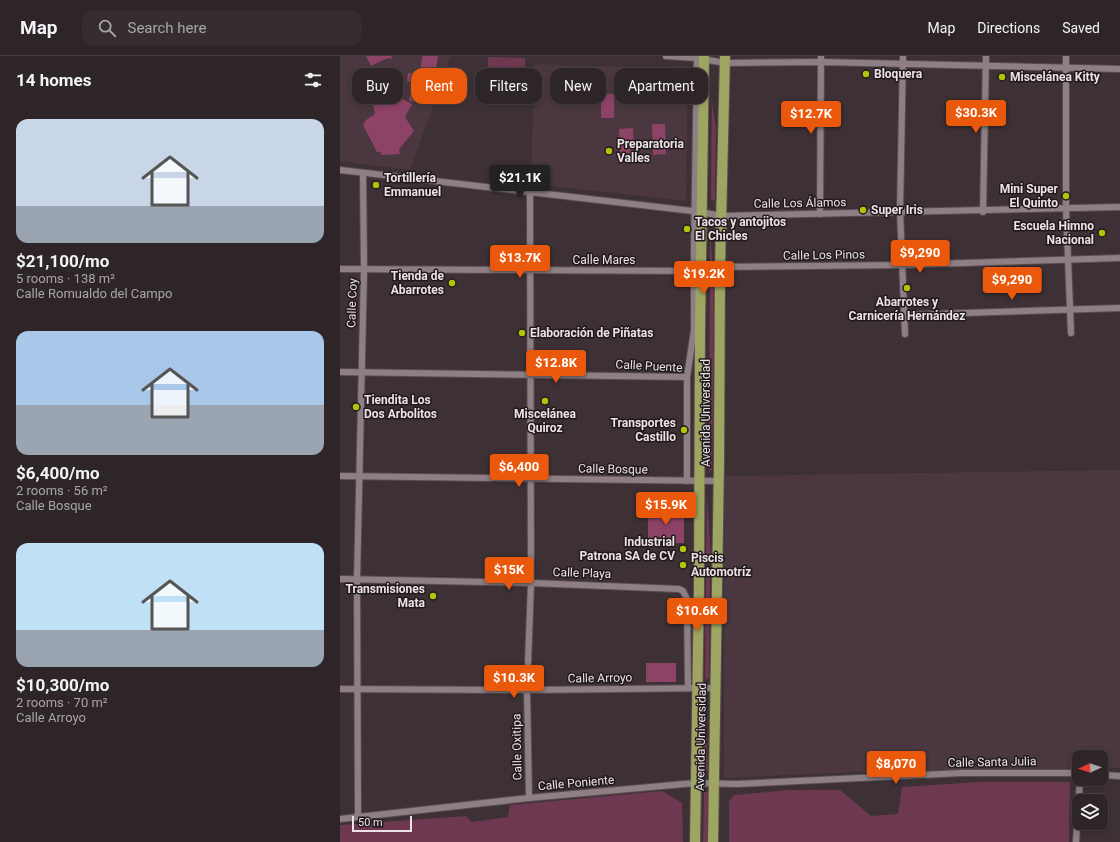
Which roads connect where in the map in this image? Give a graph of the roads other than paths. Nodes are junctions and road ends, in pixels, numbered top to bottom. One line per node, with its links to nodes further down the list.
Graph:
1 (666, 56): 5 (street)
2 (903, 56): 8 (street)
3 (986, 56): 9 (street)
4 (1066, 56): 10 (street)
5 (702, 58): 6 (street); 17 (main road, Avenida Universidad)
6 (725, 59): 7 (street); 21 (main road, Avenida Universidad)
7 (821, 59): 8 (street); 20 (street)
8 (903, 64): 9 (street); 18 (street)
9 (986, 67): 10 (street); 19 (street)
10 (1066, 69): 11 (street); 16 (street)
11 (1120, 69)
12 (340, 170): 13 (street, Calle Los Álamos)
13 (363, 173): 14 (street, Calle Los Álamos); 27 (street, Calle Coy)
14 (530, 191): 17 (street, Calle Los Álamos); 28 (street, Calle Oxitipa)
15 (1120, 207): 16 (street, Calle Los Álamos)
16 (1066, 209): 19 (street, Calle Los Álamos); 23 (street)
17 (698, 211): 21 (street, Calle Los Álamos); 29 (main road, Avenida Universidad)
18 (900, 211): 19 (street, Calle Los Álamos); 20 (street, Calle Los Álamos); 24 (street)
19 (983, 212)
20 (820, 214): 21 (street, Calle Los Álamos)
21 (721, 216): 25 (main road, Avenida Universidad)
22 (1120, 258): 23 (street, Calle Los Pinos)
23 (1068, 259): 24 (street, Calle Los Pinos); 30 (street)
24 (902, 265): 25 (street, Calle Los Pinos); 32 (street)
25 (720, 267): 44 (main road, Avenida Universidad)
26 (340, 269): 27 (street, Calle Mares)
27 (364, 270): 28 (street, Calle Mares); 36 (street, Calle Coy)
28 (530, 270): 29 (street, Calle Mares); 37 (street, Calle Oxitipa)
29 (698, 271): 38 (street); 43 (main road, Avenida Universidad)
30 (1070, 308): 31 (street); 32 (street); 34 (street)
31 (1120, 308)
32 (904, 315): 33 (street)
33 (905, 334)
34 (1071, 334)
35 (340, 372): 36 (street, Calle Puente)
36 (360, 372): 37 (street, Calle Puente); 40 (street, Calle Coy)
37 (531, 374): 38 (street, Calle Puente); 41 (street, Calle Oxitipa)
38 (687, 377): 42 (street, Calle Puente)
39 (340, 476): 40 (street, Calle Bosque)
40 (358, 477): 41 (street, Calle Bosque); 46 (street, Calle Coy)
41 (531, 480): 42 (street, Calle Bosque); 47 (street, Calle Oxitipa)
42 (687, 481): 43 (street, Calle Bosque)
43 (699, 481): 44 (street, Calle Bosque); 48 (main road, Avenida Universidad)
44 (719, 481): 49 (main road, Avenida Universidad)
45 (340, 579): 46 (street, Calle Playa)
46 (357, 580): 47 (street, Calle Playa); 51 (street, Calle Coy)
47 (531, 583): 48 (street, Calle Playa); 52 (street, Calle Oxitipa)
48 (692, 688): 49 (street, Calle Arroyo); 52 (street, Calle Arroyo); 56 (main road, Avenida Universidad)
49 (716, 688): 57 (main road, Avenida Universidad)
50 (340, 689): 51 (street, Calle Arroyo)
51 (358, 689): 52 (street, Calle Arroyo); 60 (street, Calle Coy)
52 (526, 690): 59 (street, Calle Oxitipa)
53 (1072, 774): 57 (street, Calle Santa Julia)
54 (1108, 775): 55 (street)
55 (1120, 776)
56 (695, 783): 57 (street, Calle Santa Julia); 59 (street, Calle Poniente); 62 (main road, Avenida Universidad)
57 (713, 784): 63 (main road, Avenida Universidad)
58 (1080, 786): 64 (street)
59 (529, 798): 60 (street, Calle Poniente)
60 (358, 817): 61 (street, Calle Poniente)
61 (340, 819)
62 (695, 842)
63 (712, 842)
64 (1076, 842)

